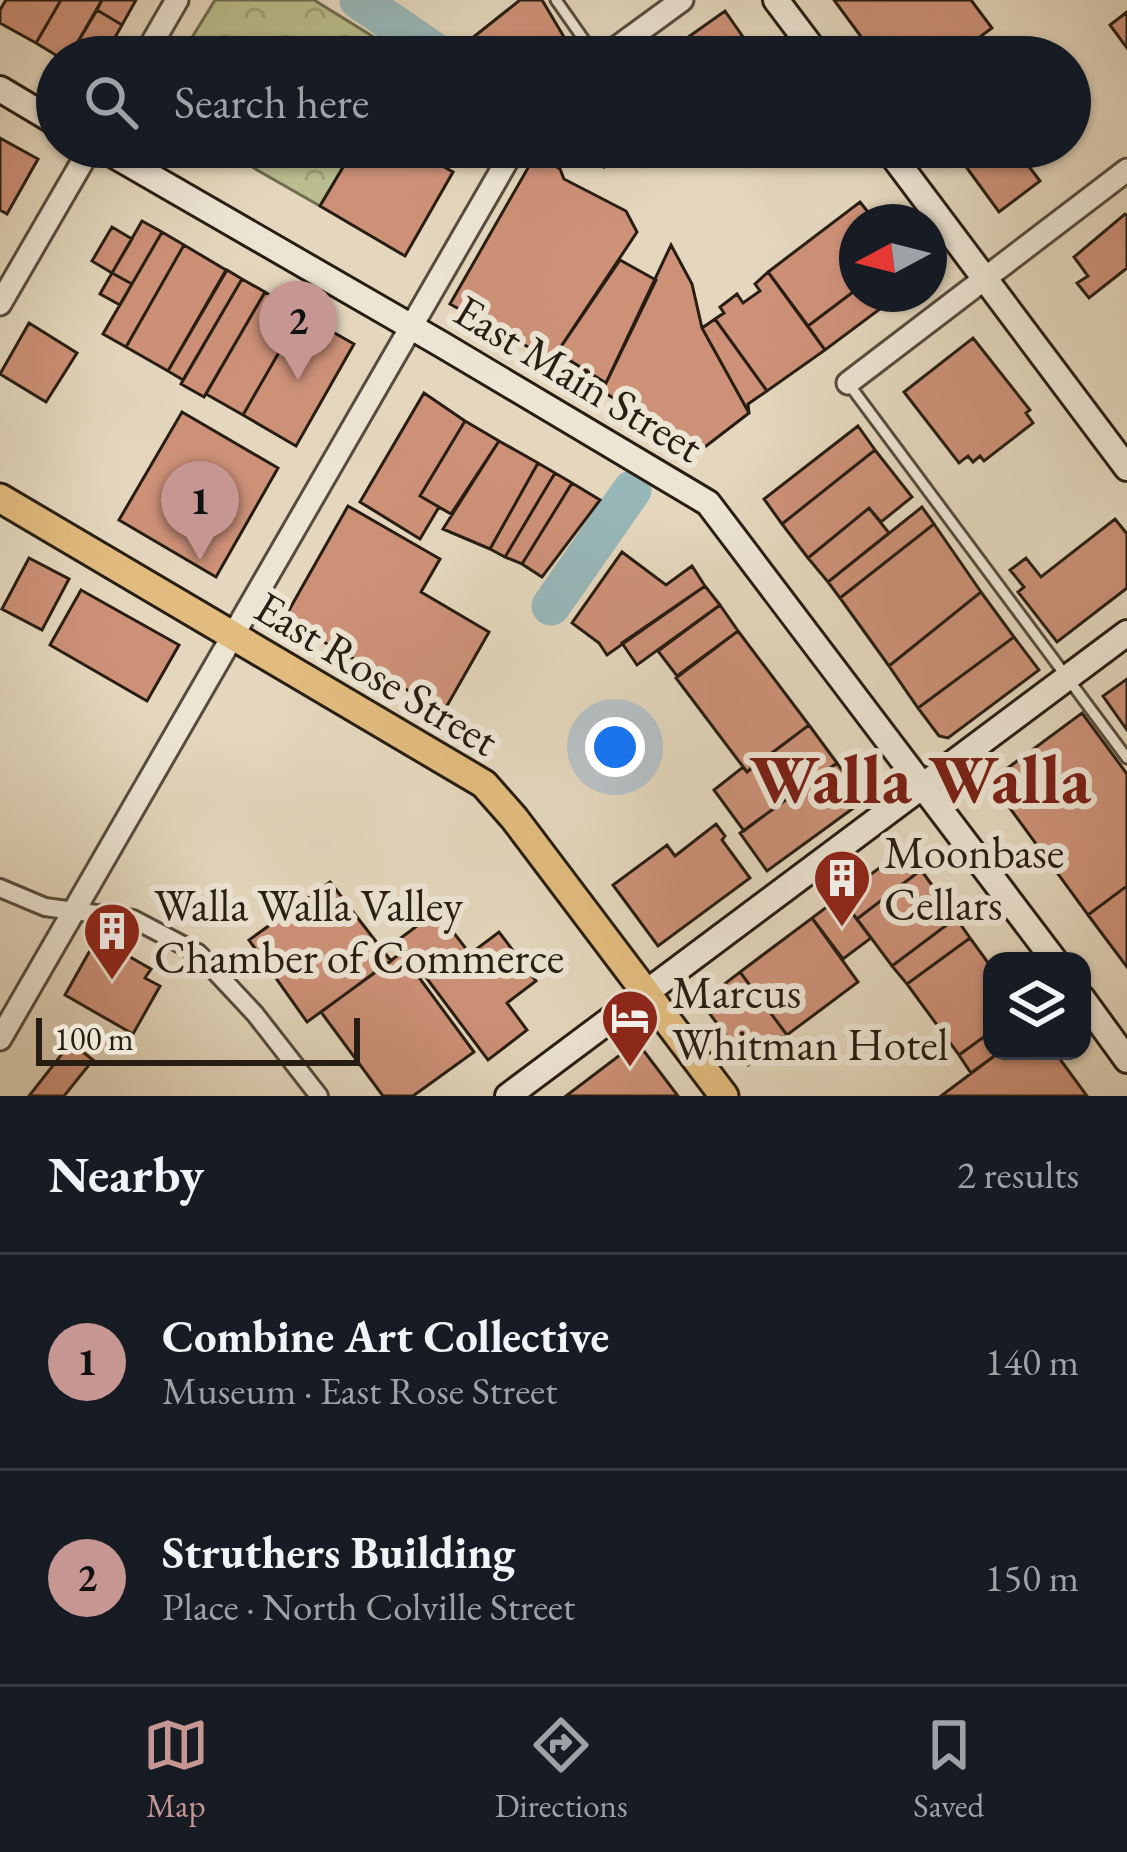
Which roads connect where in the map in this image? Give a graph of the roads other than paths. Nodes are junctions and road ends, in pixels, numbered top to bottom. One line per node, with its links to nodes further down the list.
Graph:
1 (177, 0): 5 (street)
2 (556, 0): 6 (lane)
3 (682, 0): 7 (street)
4 (776, 0): 8 (main road)
5 (156, 36)
6 (584, 36)
7 (630, 36)
8 (803, 36)
9 (0, 89): 10 (main road)
10 (36, 110)
11 (82, 168): 17 (street)
12 (132, 168): 18 (main road, East Main Street)
13 (503, 168): 18 (street)
14 (902, 168): 16 (main road)
15 (1127, 170): 16 (street)
16 (984, 277): 19 (street); 20 (main road)
17 (0, 304)
18 (411, 328): 23 (street); 26 (main road, East Main Street)
19 (848, 383): 24 (lane)
20 (1127, 468)
21 (0, 499): 23 (main road, East Rose Street)
22 (1127, 633): 24 (main road)
23 (235, 635): 28 (street); 30 (main road, East Rose Street)
24 (1069, 676): 25 (lane); 26 (main road)
25 (1127, 758)
26 (922, 787): 29 (main road, East Main Street); 30 (main road)
27 (0, 888): 28 (street)
28 (77, 909): 32 (street); 34 (street)
29 (1048, 952)
30 (647, 992): 35 (main road); 36 (main road, East Rose Street)
31 (1091, 1010): 33 (main road)
32 (0, 1040)
33 (1127, 1060)
34 (319, 1096)
35 (508, 1096)
36 (724, 1096)

